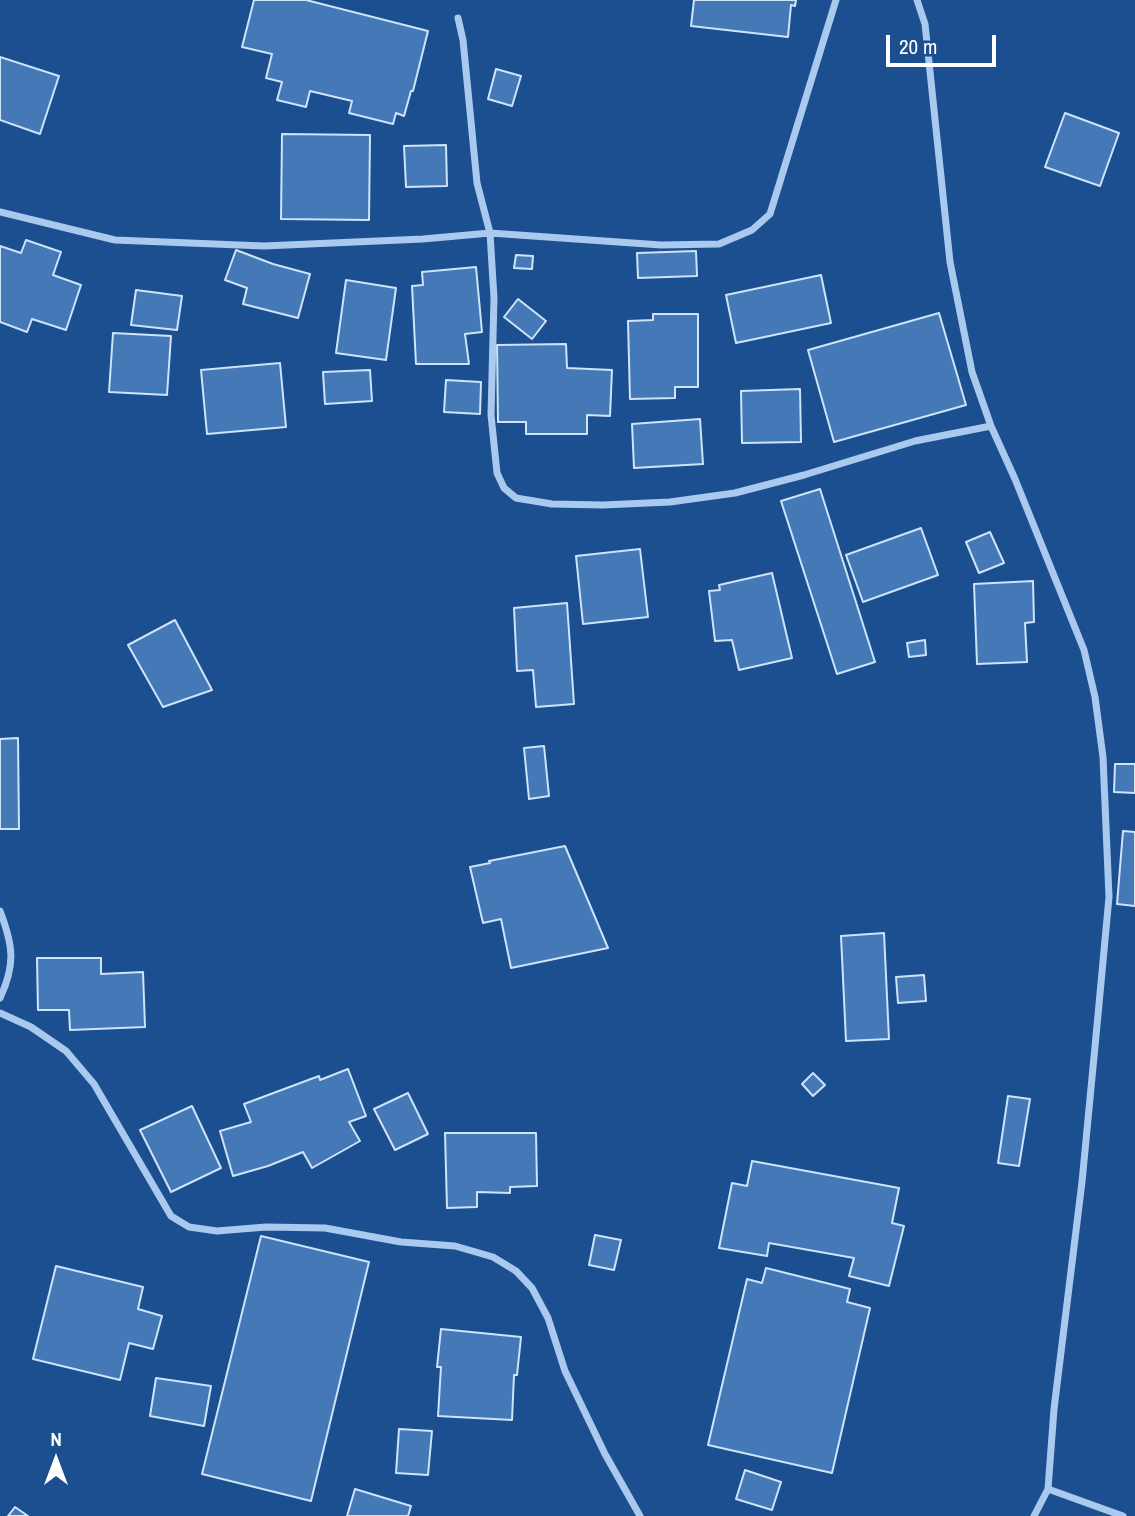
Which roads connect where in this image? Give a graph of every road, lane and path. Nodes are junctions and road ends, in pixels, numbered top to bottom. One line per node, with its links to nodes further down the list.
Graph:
1 (836, 0): 5 (street)
2 (917, 0): 6 (street)
3 (458, 18): 5 (street)
4 (0, 212): 5 (street)
5 (490, 233): 6 (street)
6 (991, 426): 10 (street)
7 (0, 911): 8 (street)
8 (0, 998)
9 (0, 1013): 11 (street)
10 (1048, 1489): 12 (street); 13 (street)
11 (640, 1516)
12 (1034, 1516)
13 (1124, 1516)

